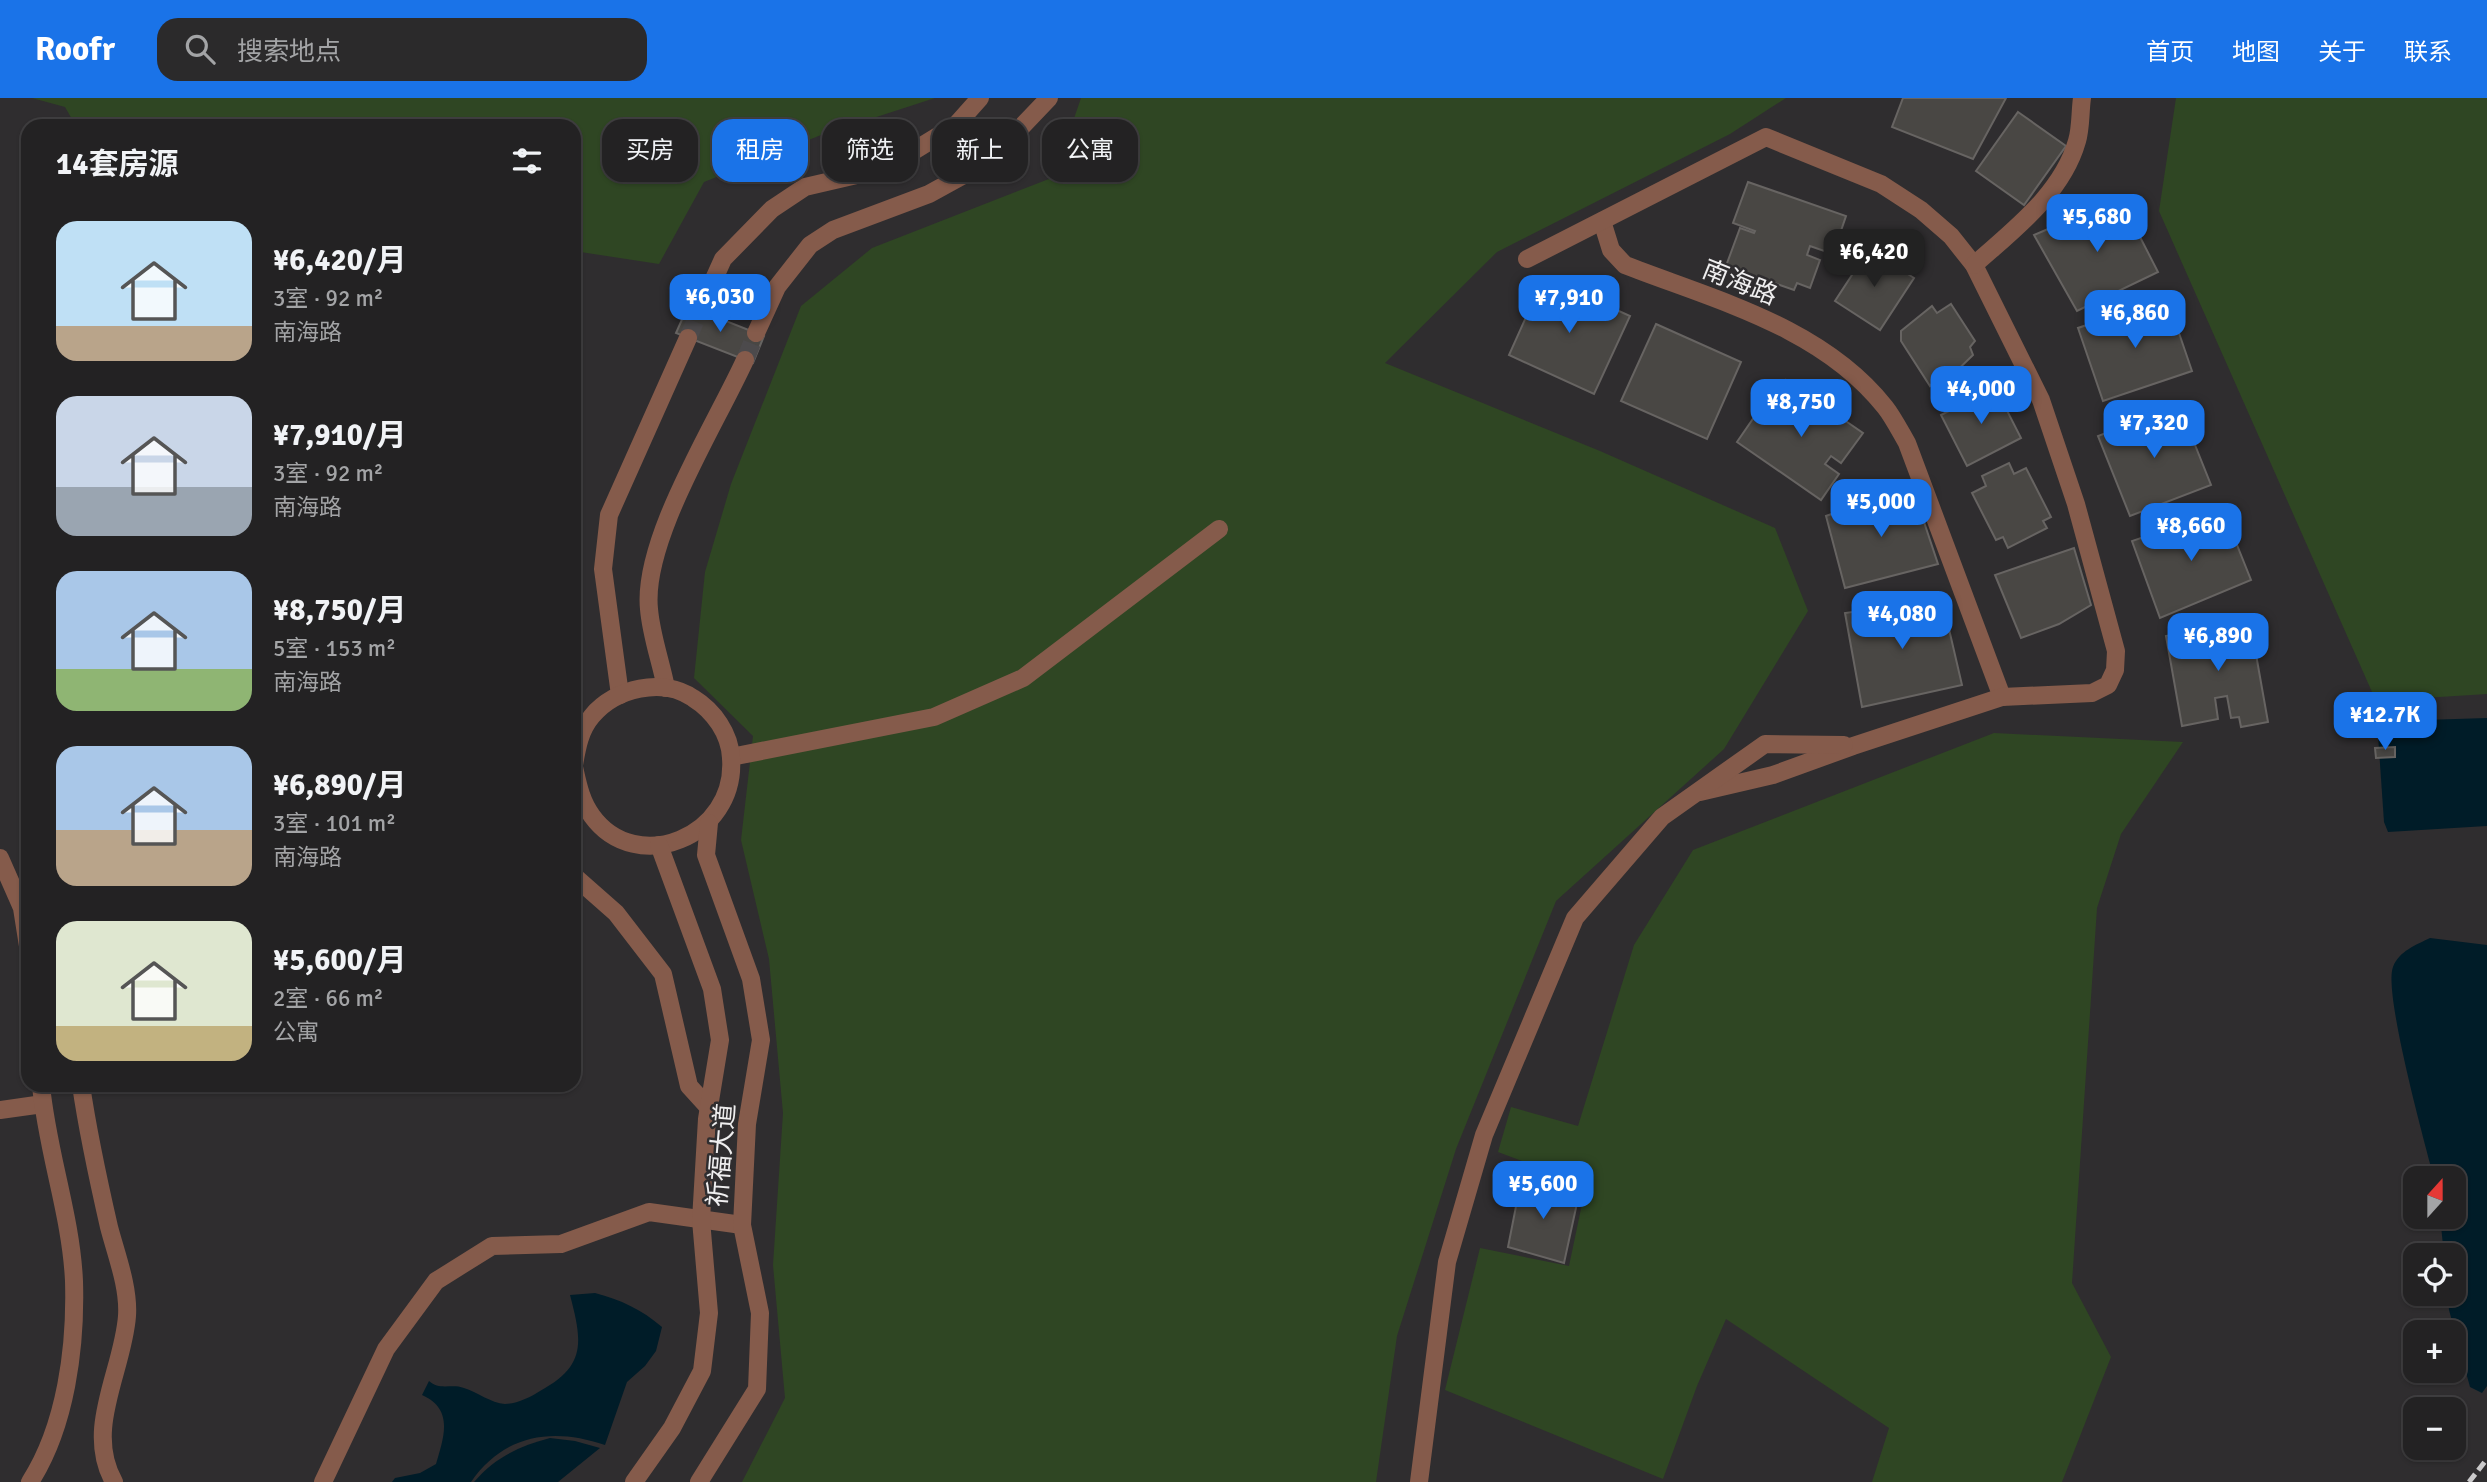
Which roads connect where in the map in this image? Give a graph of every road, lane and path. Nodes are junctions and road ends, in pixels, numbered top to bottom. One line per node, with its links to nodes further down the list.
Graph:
1 (980, 98): 7 (street)
2 (1049, 98): 8 (street)
3 (2082, 98): 6 (street)
4 (1602, 221): 5 (street); 6 (street); 14 (street, 南海路)
5 (1527, 259)
6 (1974, 265): 14 (street)
7 (700, 310)
8 (756, 333)
9 (688, 338): 13 (street)
10 (744, 360): 12 (street)
11 (1219, 529): 17 (street)
12 (666, 688): 13 (street); 17 (street)
13 (620, 695): 15 (street)
14 (2002, 697): 16 (street)
15 (583, 716)
16 (1853, 746): 18 (street); 18 (street)
17 (732, 757): 20 (street)
18 (1700, 792): 37 (street)
19 (581, 797): 21 (street)
20 (709, 823): 21 (street); 31 (street, 祈福大道)
21 (659, 845): 28 (street, 祈福大道)
22 (0, 858): 24 (street)
23 (581, 882): 28 (street)
24 (21, 906)
25 (42, 1092): 27 (street)
26 (82, 1092): 33 (street)
27 (43, 1104): 29 (street); 32 (street)
28 (709, 1108): 30 (street, 祈福大道)
29 (0, 1110)
30 (701, 1220): 31 (street); 34 (street); 35 (street, 祈福大道)
31 (742, 1225): 36 (street, 祈福大道)
32 (30, 1482)
33 (114, 1482)
34 (323, 1482)
35 (634, 1482)
36 (699, 1482)
37 (1419, 1482)

